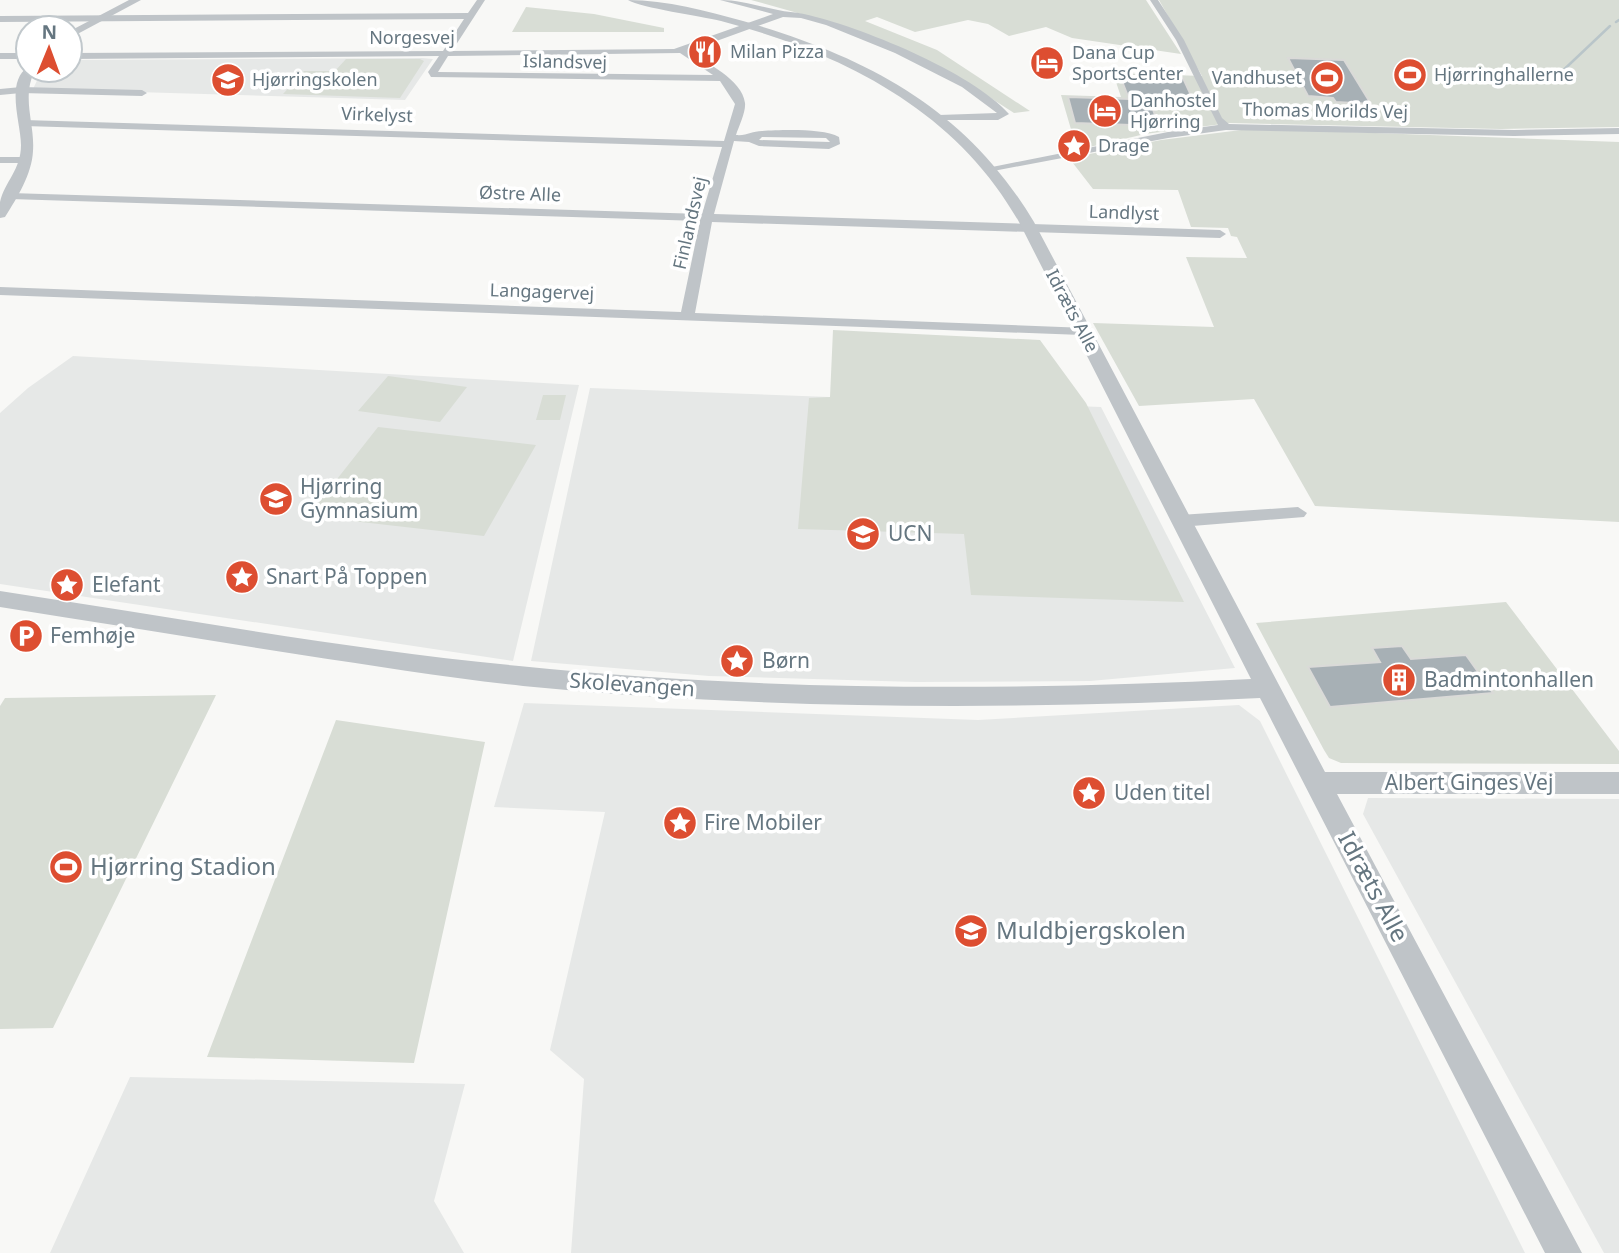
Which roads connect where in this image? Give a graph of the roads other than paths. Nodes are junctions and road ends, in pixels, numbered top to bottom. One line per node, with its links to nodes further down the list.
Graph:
1 (136, 0): 9 (street)
2 (481, 0): 7 (street)
3 (633, 0): 10 (street, Idræts Alle)
4 (724, 0): 6 (street)
5 (1154, 0): 22 (street)
6 (782, 14): 10 (street); 20 (street)
7 (470, 16): 9 (street); 13 (street)
8 (0, 19): 9 (street)
9 (101, 19): 11 (street)
10 (750, 26): 12 (street, Norgesvej); 20 (street, Idræts Alle)
11 (84, 28)
12 (682, 51): 13 (street, Norgesvej); 15 (street, Finlandsvej)
13 (445, 53): 14 (street, Norgesvej); 15 (street, Islandsvej)
14 (84, 56)
15 (721, 78): 25 (street, Finlandsvej)
16 (23, 84): 17 (street)
17 (21, 90): 18 (street); 19 (street); 21 (street)
18 (0, 92)
19 (142, 93)
20 (939, 118): 28 (street, Idræts Alle)
21 (24, 123): 25 (street, Virkelyst); 27 (street)
22 (1226, 127): 23 (street, Thomas Morilds Vej); 28 (street, Thomas Morilds Vej)
23 (1619, 131)
24 (753, 138): 24 (street); 25 (street)
25 (729, 141): 31 (street, Finlandsvej)
26 (0, 160): 27 (street)
27 (26, 160): 29 (street)
28 (992, 170): 32 (street, Idræts Alle)
29 (10, 196): 30 (street); 31 (street, Østre Alle)
30 (0, 215)
31 (707, 217): 32 (street, Østre Alle); 35 (street, Finlandsvej)
32 (1028, 227): 33 (street, Landlyst); 36 (street, Idræts Alle)
33 (1220, 234)
34 (0, 291): 35 (street, Langagervej)
35 (687, 317): 36 (street, Langagervej)
36 (1082, 331): 38 (street, Idræts Alle)
37 (1298, 513): 38 (street)
38 (1180, 522): 40 (street, Idræts Alle)
39 (0, 599): 40 (street, Skolevangen)
40 (1269, 688): 41 (street, Idræts Alle)
41 (1319, 783): 42 (street, Albert Ginges Vej); 43 (street, Idræts Alle)
42 (1619, 783)
43 (1564, 1253)

